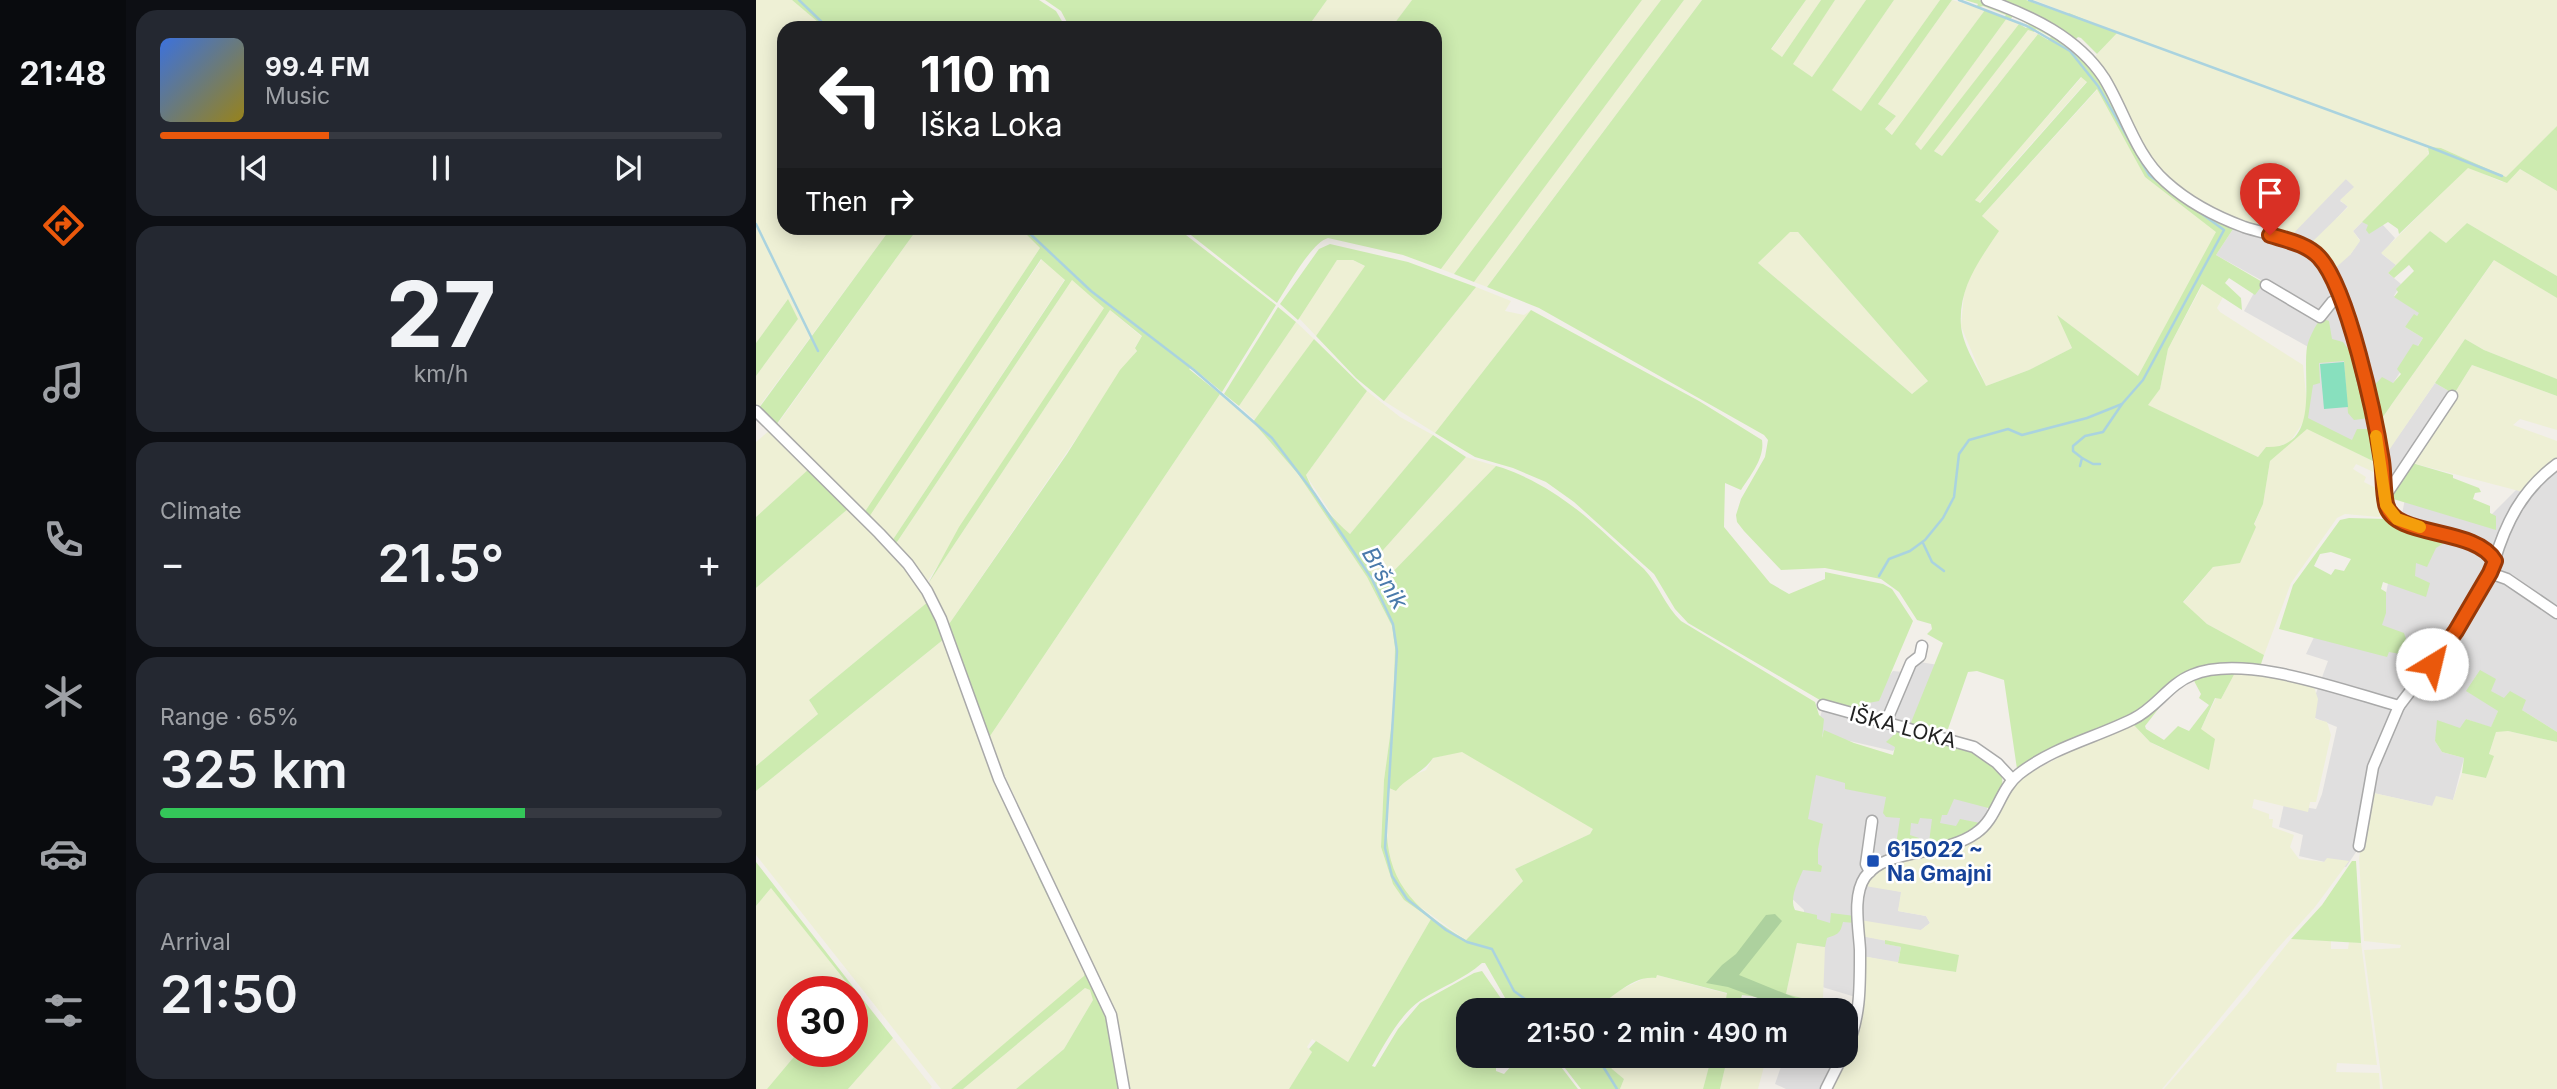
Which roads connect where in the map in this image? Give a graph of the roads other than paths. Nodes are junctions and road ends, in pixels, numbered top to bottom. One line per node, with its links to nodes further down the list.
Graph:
1 (1987, 0): 3 (street)
2 (2266, 285): 3 (street)
3 (2340, 298): 7 (street)
4 (2452, 396): 7 (street)
5 (756, 411): 21 (street)
6 (2557, 464): 8 (street)
7 (2386, 495): 8 (street)
8 (2495, 561): 9 (street)
9 (2490, 573): 10 (street); 13 (street)
10 (2557, 613)
11 (1922, 646): 14 (street)
12 (1823, 705): 14 (street, IŠKA LOKA)
13 (2399, 706): 15 (street); 17 (street)
14 (1886, 722): 15 (street, IŠKA LOKA)
15 (2012, 779): 18 (street)
16 (1872, 821): 18 (street)
17 (2359, 846)
18 (1870, 872): 19 (street)
19 (1858, 1009)
20 (1836, 1068): 22 (street)
21 (1124, 1089)
22 (1825, 1089)

